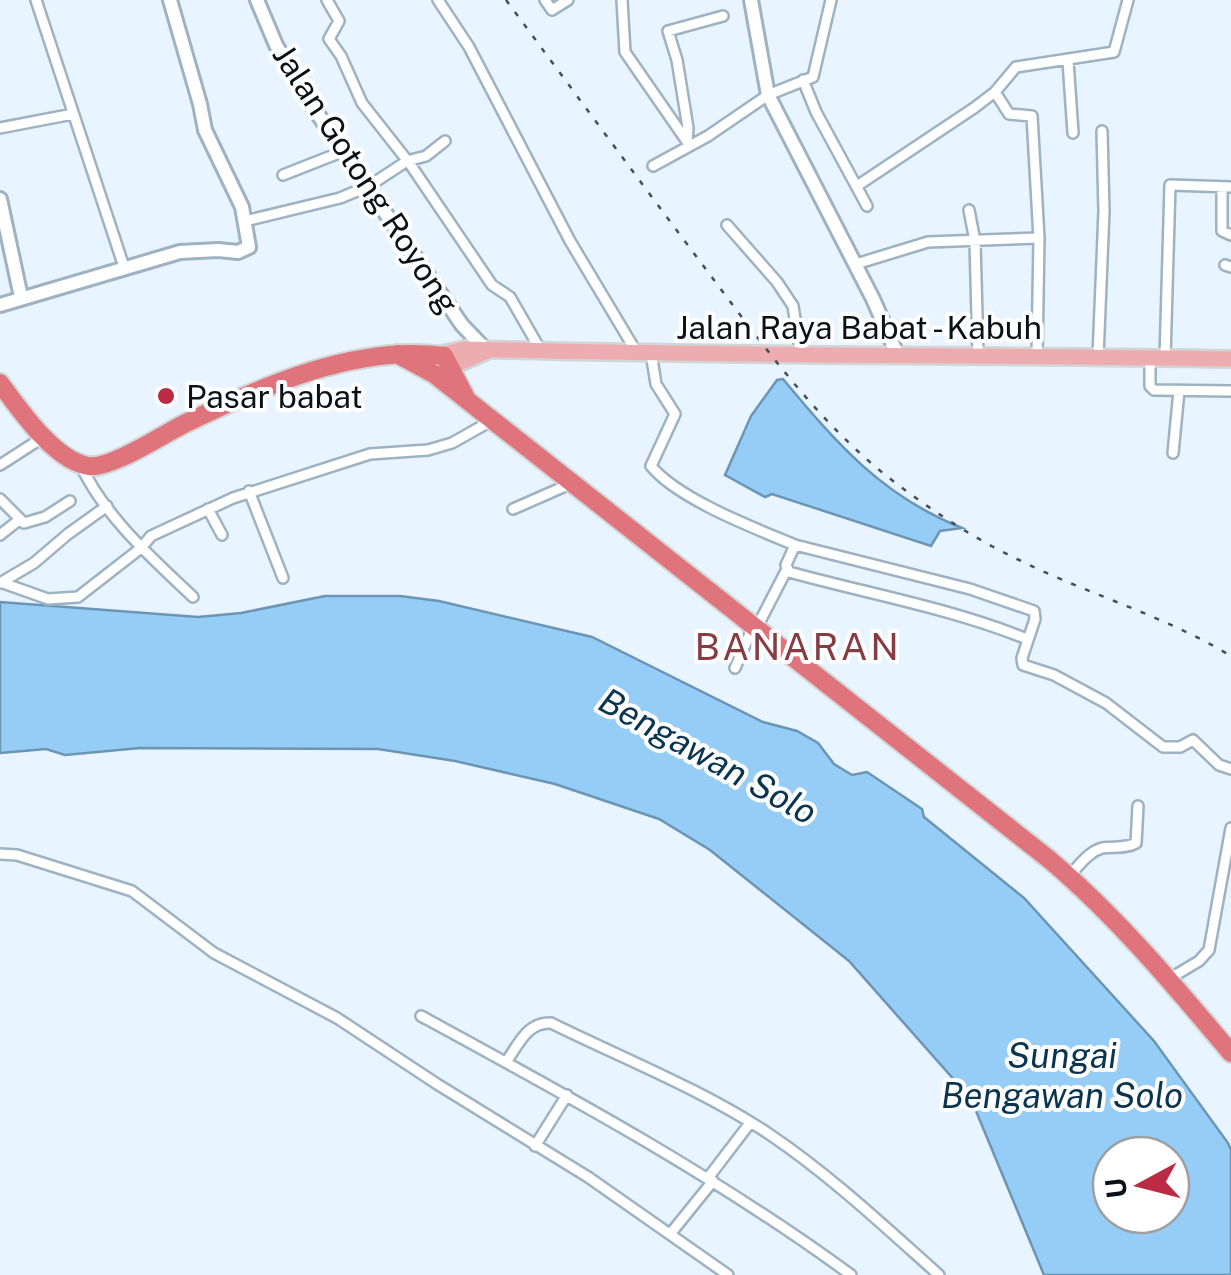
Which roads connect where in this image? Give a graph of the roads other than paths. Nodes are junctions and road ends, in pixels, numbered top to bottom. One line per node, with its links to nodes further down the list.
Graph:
1 (36, 0): 17 (street)
2 (170, 0): 33 (street)
3 (257, 0): 23 (street, Jalan Gotong Royong)
4 (327, 0): 24 (street)
5 (438, 0): 44 (street)
6 (545, 0): 7 (street)
7 (568, 0)
8 (622, 0): 22 (street)
9 (751, 0): 16 (street)
10 (831, 0): 14 (street)
11 (1128, 0): 13 (street)
12 (722, 16): 22 (street)
13 (1068, 61): 15 (street); 20 (street)
14 (803, 80): 16 (street); 28 (street)
15 (995, 92): 28 (street); 36 (street)
16 (768, 95): 22 (street); 38 (street)
17 (73, 114): 18 (street); 39 (street)
18 (0, 128)
19 (1102, 131): 49 (street)
20 (1073, 133)
21 (444, 141): 24 (street)
22 (688, 144): 25 (street)
23 (344, 151): 26 (street); 27 (street, Jalan Gotong Royong)
24 (408, 162): 27 (street); 43 (street)
25 (653, 166)
26 (283, 175)
27 (369, 186): 33 (street); 42 (street, Jalan Gotong Royong)
28 (857, 186): 31 (street)
29 (1227, 187): 35 (street); 50 (street)
30 (0, 199): 40 (street)
31 (868, 206)
32 (970, 210): 37 (street)
33 (245, 221): 39 (street)
34 (727, 224): 47 (street)
35 (1231, 234)
36 (1039, 238): 37 (street); 48 (street)
37 (975, 241): 38 (street); 46 (street)
38 (856, 264): 45 (street)
39 (124, 266): 40 (street)
40 (21, 297): 41 (street)
41 (0, 305)
42 (487, 352): 43 (main road, Jalan Raya Babat - Kabuh); 52 (main road, Jalan Raya Babat - Kabuh)
43 (541, 352): 44 (main road, Jalan Raya Babat - Kabuh)
44 (644, 353): 47 (main road, Jalan Raya Babat - Kabuh); 71 (street)
45 (898, 354): 46 (main road, Jalan Raya Babat - Kabuh); 47 (main road, Jalan Raya Babat - Kabuh)
46 (978, 354): 48 (main road, Jalan Raya Babat - Kabuh)
47 (801, 356)
48 (1037, 356): 49 (main road, Jalan Raya Babat - Kabuh)
49 (1098, 357): 50 (main road, Jalan Raya Babat - Kabuh)
50 (1158, 358): 51 (main road, Jalan Raya Babat - Kabuh); 54 (street)
51 (1231, 359)
52 (441, 365): 56 (highway); 59 (highway)
53 (0, 383): 57 (highway)
54 (1179, 391): 55 (street); 58 (street)
55 (1231, 391)
56 (492, 421): 61 (highway); 62 (street)
57 (44, 436): 59 (highway); 60 (street)
58 (1173, 453)
59 (80, 464): 65 (street)
60 (0, 465)
61 (570, 483): 67 (street); 77 (highway)
62 (249, 491): 66 (street); 74 (street)
63 (0, 499): 68 (street)
64 (70, 501): 68 (street)
65 (107, 506): 72 (street); 75 (street)
66 (208, 509): 69 (street); 72 (street)
67 (513, 510)
68 (19, 520): 70 (street)
69 (222, 535)
70 (0, 536)
71 (795, 544): 73 (street); 78 (street)
72 (141, 548): 75 (street); 76 (street)
73 (787, 569): 77 (street); 78 (street)
74 (283, 578)
75 (1, 583)
76 (194, 596)
77 (755, 628): 79 (street); 84 (highway)
78 (1027, 639): 80 (street)
79 (735, 668)
80 (1231, 769)
81 (1138, 806): 84 (street)
82 (1231, 828): 85 (street)
83 (0, 854): 91 (street)
84 (1069, 876): 85 (highway)
85 (1169, 979): 87 (highway)
86 (421, 1016): 88 (street)
87 (1231, 1053)
88 (506, 1062): 89 (street); 90 (street)
89 (567, 1095): 91 (street); 92 (street)
90 (750, 1123): 92 (street); 96 (street)
91 (536, 1146): 93 (street)
92 (711, 1179): 93 (street); 95 (street)
93 (671, 1232): 94 (street)
94 (728, 1275)
95 (851, 1275)
96 (939, 1275)

